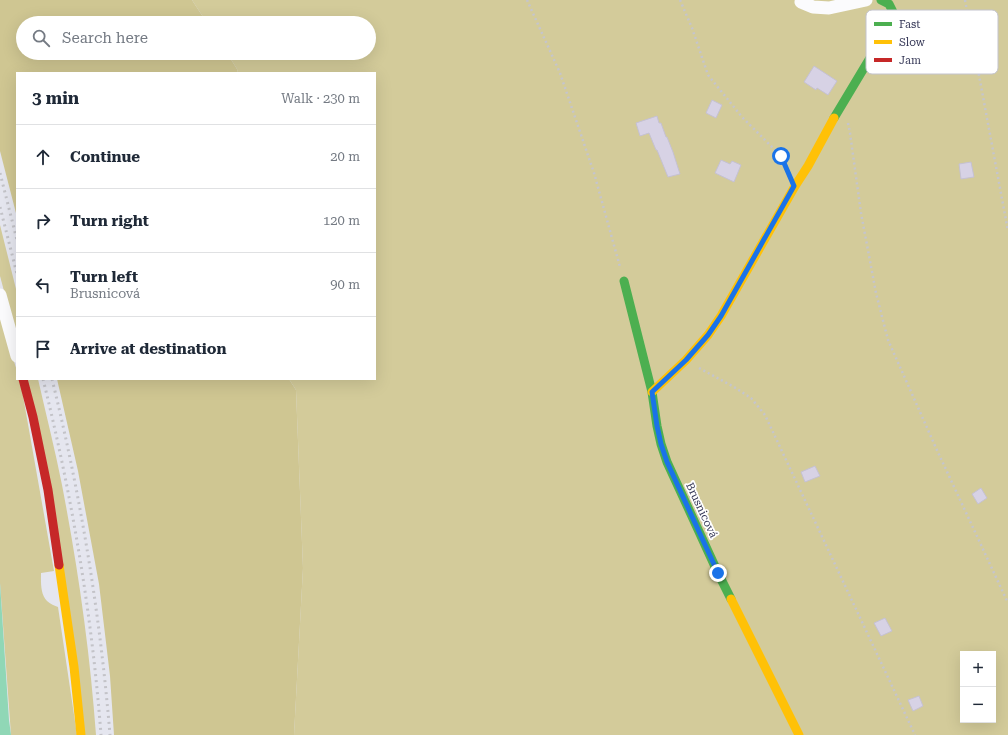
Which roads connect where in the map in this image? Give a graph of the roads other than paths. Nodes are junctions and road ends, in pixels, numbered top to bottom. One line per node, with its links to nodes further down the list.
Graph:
1 (802, 0): 2 (street)
2 (866, 0)
3 (881, 0): 4 (street)
4 (892, 10)
5 (866, 64): 10 (street)
6 (624, 281): 10 (street, Brusnicová)
7 (0, 295): 8 (street)
8 (16, 352)
9 (23, 380): 11 (street)
10 (652, 392): 12 (street, Brusnicová)
11 (81, 735)
12 (799, 735)

